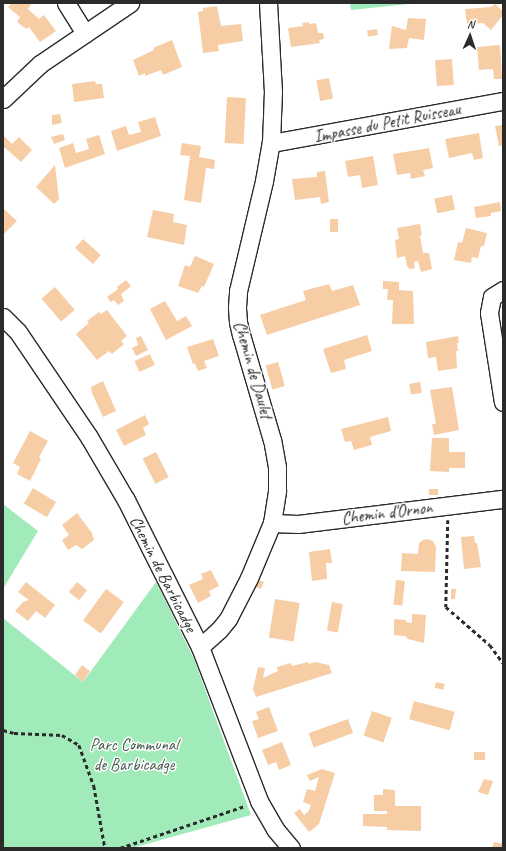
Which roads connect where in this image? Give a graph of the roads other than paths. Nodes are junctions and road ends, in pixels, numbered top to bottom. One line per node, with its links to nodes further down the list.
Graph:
1 (66, 3): 4 (street)
2 (130, 3): 4 (street)
3 (268, 3): 7 (street, Chemin de Daulet)
4 (84, 34): 5 (street)
5 (3, 99)
6 (503, 101): 7 (street, Impasse du Petit Ruisseau)
7 (270, 143): 12 (street, Chemin de Daulet)
8 (503, 290): 10 (street)
9 (3, 317): 13 (street, Chemin de Barbicadge)
10 (503, 402)
11 (503, 499): 12 (street, Chemin d'Ornon)
12 (272, 524): 13 (street, Chemin de Daulet)
13 (200, 647): 14 (street, Chemin de Barbicadge)
14 (291, 848)

